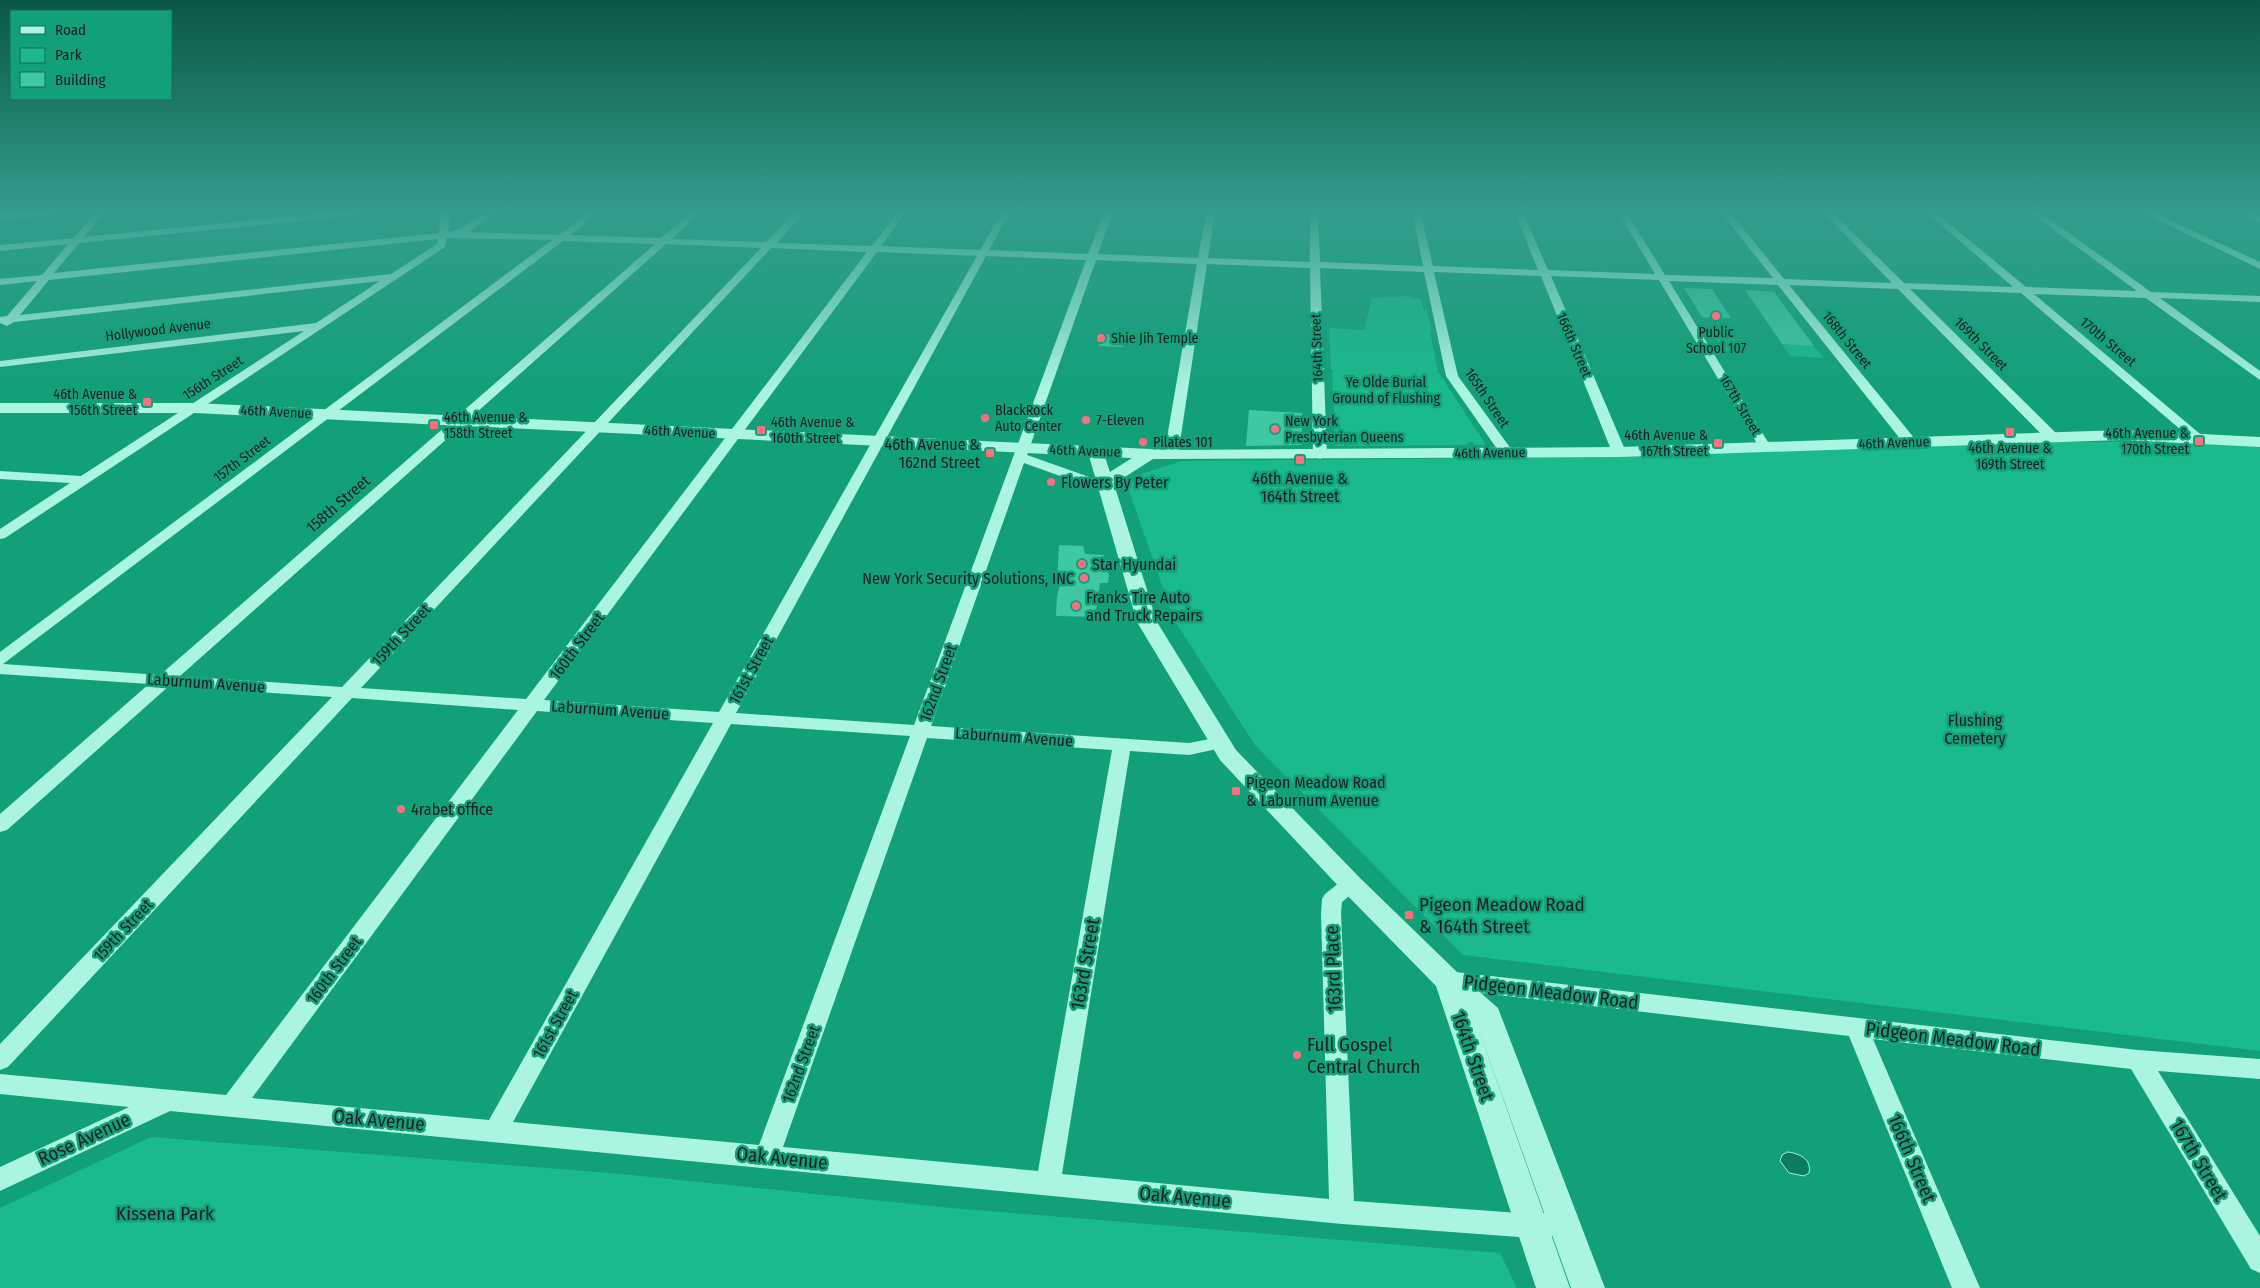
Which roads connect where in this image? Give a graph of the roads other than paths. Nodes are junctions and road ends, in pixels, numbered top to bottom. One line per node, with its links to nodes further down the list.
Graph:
1 (52, 270): 22 (street)
2 (120, 270): 22 (street)
3 (402, 270): 21 (street, 156th Street)
4 (518, 270): 37 (street, 157th Street)
5 (631, 270): 38 (street, 158th Street)
6 (744, 270): 39 (street, 159th Street)
7 (859, 270): 40 (street, 160th Street)
8 (973, 270): 43 (street, 161st Street)
9 (1087, 270): 49 (street, 162nd Street)
10 (1201, 270): 52 (street)
11 (1315, 270): 53 (street, 164th Street)
12 (1429, 270): 50 (street, 165th Street)
13 (1461, 270): 20 (street)
14 (1544, 270): 20 (street, 166th Street)
15 (1657, 270): 23 (street, 167th Street)
16 (1771, 270): 25 (street, 168th Street)
17 (1886, 270): 26 (street, 169th Street)
18 (1999, 270): 27 (street, 170th Street)
19 (2113, 270): 28 (street)
20 (1545, 273): 23 (street); 48 (street, 166th Street)
21 (394, 276): 30 (street); 31 (street, 156th Street)
22 (46, 277): 24 (street); 30 (street)
23 (1662, 278): 25 (street); 46 (street, 167th Street)
24 (0, 282)
25 (1781, 282): 26 (street); 44 (street, 168th Street)
26 (1902, 286): 27 (street); 41 (street, 169th Street)
27 (2024, 291): 28 (street); 42 (street, 170th Street)
28 (2149, 296): 29 (street); 34 (street)
29 (2260, 299)
30 (5, 320): 32 (street)
31 (319, 326): 33 (street, Hollywood Avenue); 36 (street, 156th Street)
32 (0, 331)
33 (0, 364)
34 (2260, 376)
35 (0, 408): 36 (street, 46th Avenue)
36 (194, 408): 37 (street, 46th Avenue); 55 (street, 156th Street)
37 (326, 414): 38 (street, 46th Avenue); 58 (street, 157th Street)
38 (459, 421): 39 (street, 46th Avenue); 60 (street, 158th Street)
39 (596, 428): 40 (street, 46th Avenue); 61 (street, 159th Street)
40 (735, 434): 43 (street, 46th Avenue); 62 (street, 160th Street)
41 (2052, 436): 42 (street, 46th Avenue); 44 (street, 46th Avenue)
42 (2200, 438): 45 (street, 46th Avenue)
43 (878, 442): 49 (street, 46th Avenue); 63 (street, 161st Street)
44 (1910, 442): 46 (street, 46th Avenue)
45 (2260, 442)
46 (1765, 447): 48 (street, 46th Avenue)
47 (1096, 452): 49 (street, 46th Avenue); 51 (street, 46th Avenue); 56 (street, Pidgeon Meadow Road)
48 (1619, 452): 50 (street, 46th Avenue)
49 (1021, 453): 56 (street); 64 (street, 162nd Street)
50 (1507, 453): 53 (street, 46th Avenue)
51 (1150, 454): 52 (street, 46th Avenue); 56 (street)
52 (1171, 455): 53 (street, 46th Avenue)
53 (1320, 455)
54 (0, 475): 55 (street)
55 (85, 480): 57 (street, 156th Street)
56 (1106, 485): 65 (street, Pidgeon Meadow Road)
57 (0, 535)
58 (0, 660)
59 (0, 669): 60 (street, Laburnum Avenue)
60 (165, 680): 61 (street, Laburnum Avenue); 67 (street, 158th Street)
61 (346, 693): 62 (street, Laburnum Avenue); 71 (street, 159th Street)
62 (533, 705): 63 (street, Laburnum Avenue); 76 (street, 160th Street)
63 (724, 718): 64 (street, Laburnum Avenue); 77 (street, 161st Street)
64 (921, 731): 66 (street, Laburnum Avenue); 78 (street, 162nd Street)
65 (1220, 743): 66 (street, Laburnum Avenue); 68 (street, Pidgeon Meadow Road)
66 (1122, 745): 80 (street, 163rd Street)
67 (0, 825)
68 (1351, 884): 69 (street, Pidgeon Meadow Road); 81 (street, 163rd Place)
69 (1447, 980): 70 (street, Pidgeon Meadow Road); 82 (street, 164th Street); 83 (street, 164th Street)
70 (1858, 1028): 72 (street, Pidgeon Meadow Road); 87 (street, 166th Street)
71 (0, 1060)
72 (2138, 1060): 73 (street, Pidgeon Meadow Road); 84 (street, 167th Street)
73 (2260, 1069)
74 (0, 1084): 75 (street, Oak Avenue)
75 (168, 1100): 76 (street, Oak Avenue); 79 (street, Rose Avenue)
76 (232, 1106): 77 (street, Oak Avenue)
77 (496, 1130): 78 (street, Oak Avenue)
78 (768, 1157): 80 (street, Oak Avenue)
79 (0, 1179)
80 (1048, 1184): 81 (street, Oak Avenue)
81 (1342, 1212): 83 (street, Oak Avenue)
82 (1565, 1223): 83 (street, Oak Avenue); 86 (street, 164th Street)
83 (1532, 1226): 85 (street, 164th Street)
84 (2260, 1260)
85 (1553, 1288)
86 (1588, 1288)
87 (1966, 1288)

